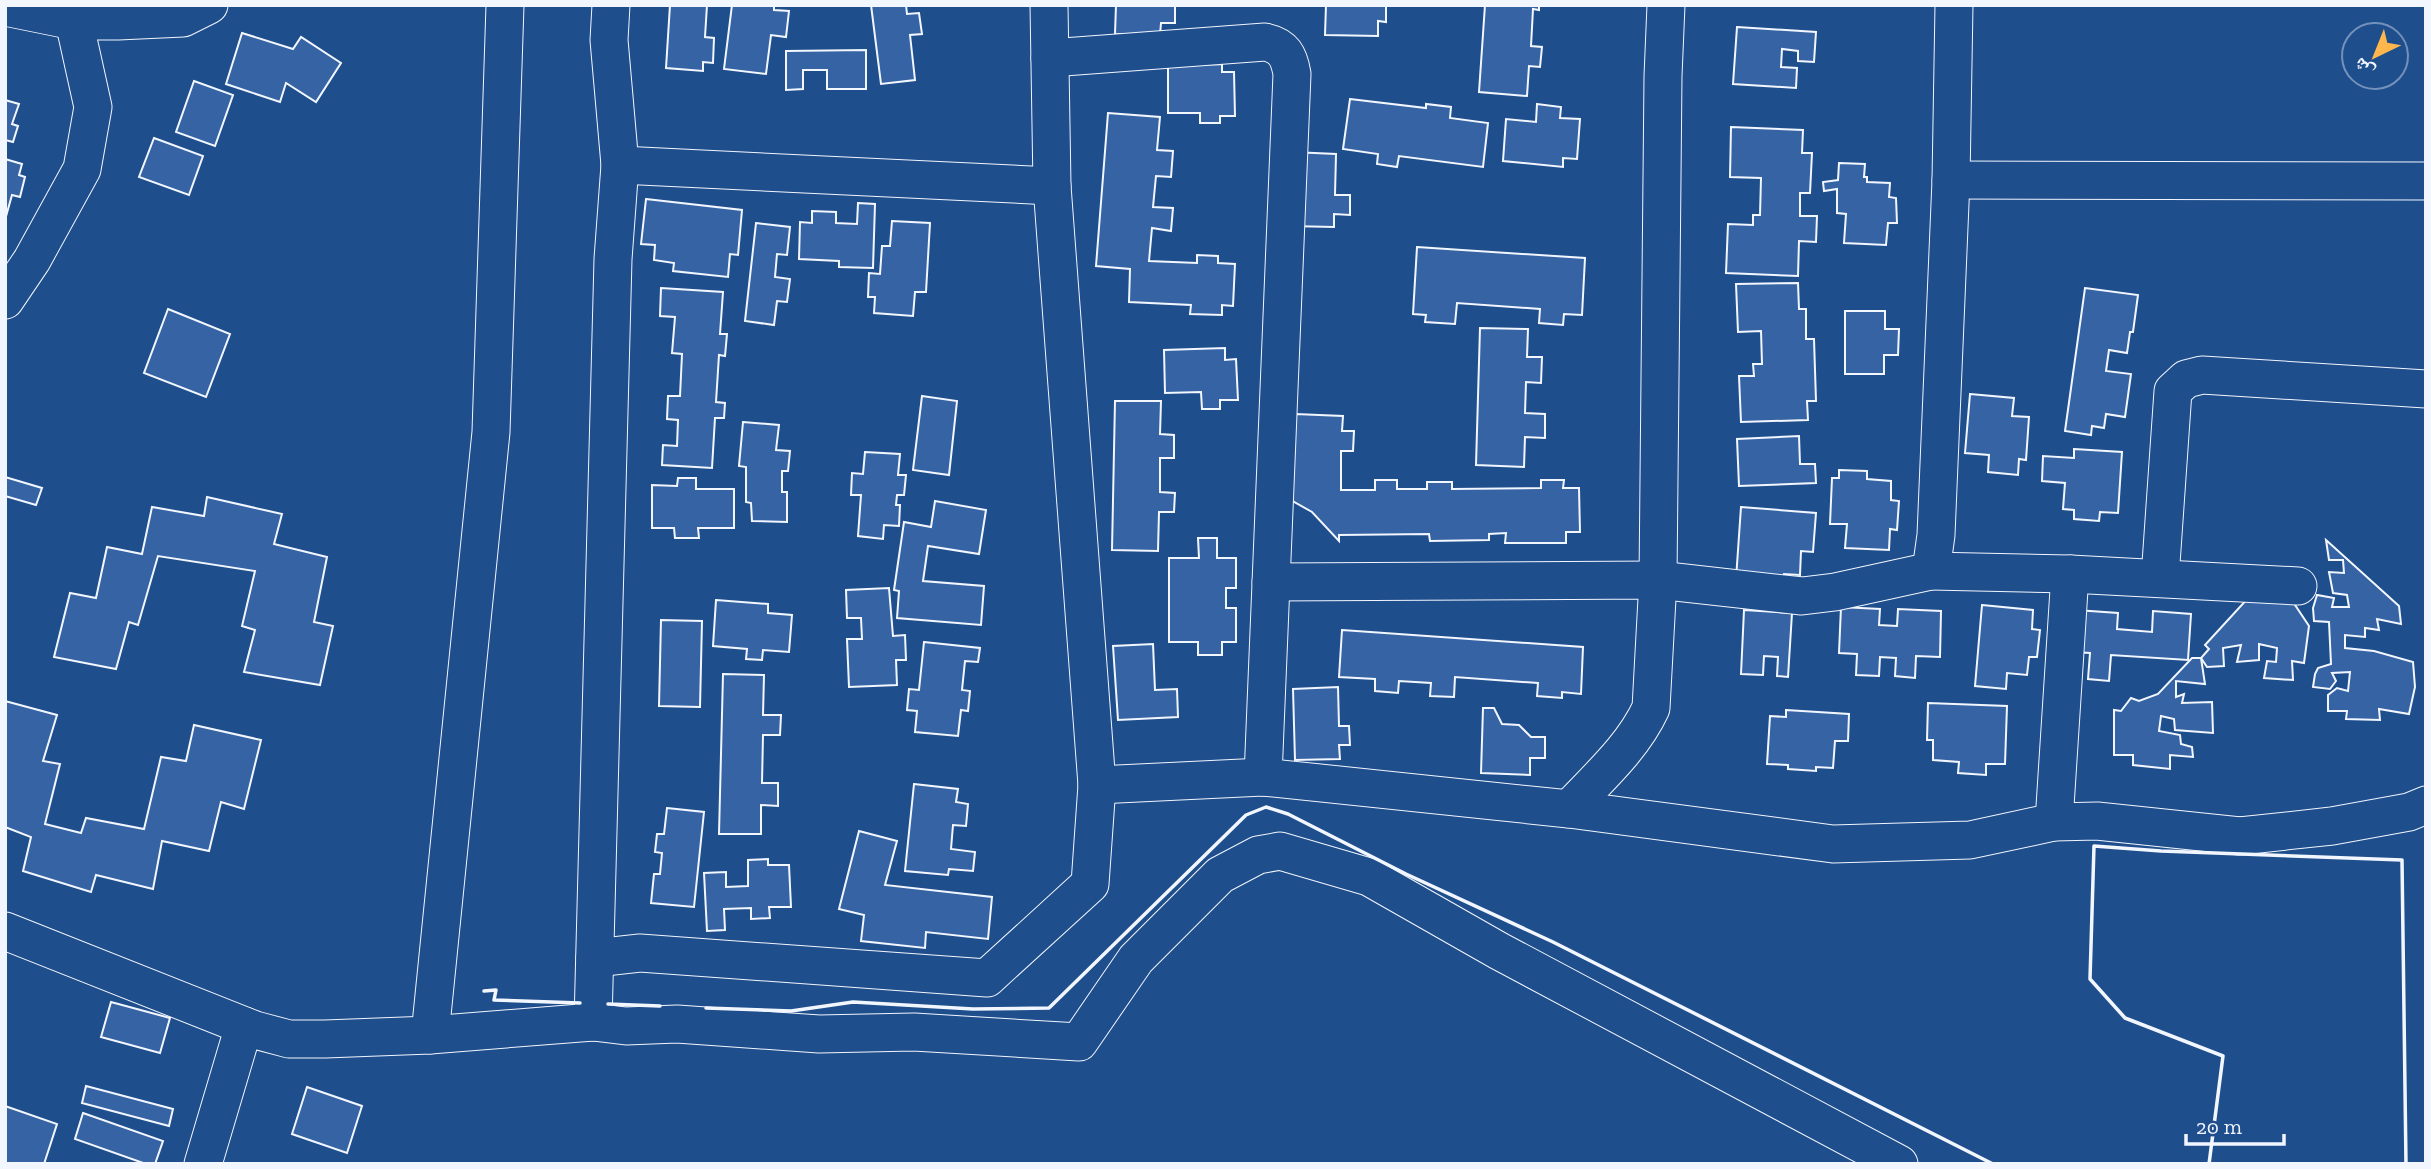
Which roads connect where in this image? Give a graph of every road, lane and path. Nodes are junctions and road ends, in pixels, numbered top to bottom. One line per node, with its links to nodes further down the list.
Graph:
1 (209, 5): 8 (street)
2 (505, 5): 32 (street)
3 (1049, 5): 9 (street)
4 (1666, 5): 20 (street)
5 (1954, 5): 11 (street)
6 (5, 7): 8 (street)
7 (608, 7): 10 (street)
8 (74, 13): 14 (street)
9 (1050, 58): 13 (street); 21 (street)
10 (620, 165): 13 (street); 29 (street)
11 (1951, 180): 12 (street); 17 (street)
12 (2426, 181)
13 (1052, 186): 24 (street)
14 (15, 265): 15 (street)
15 (5, 300)
16 (2426, 389): 19 (street)
17 (1931, 571): 18 (street); 20 (street)
18 (2070, 574): 19 (street); 27 (street)
19 (2160, 578): 22 (street)
20 (1658, 580): 21 (street); 26 (street)
21 (1271, 582): 23 (street)
22 (2298, 586)
23 (1264, 777): 24 (street); 26 (street)
24 (1097, 785): 29 (street)
25 (2426, 805): 27 (street)
26 (1569, 808): 27 (street)
27 (2053, 822)
28 (5, 931): 31 (street)
29 (595, 958): 30 (street)
30 (593, 1022): 32 (street); 34 (street)
31 (244, 1026): 32 (street); 33 (street)
32 (430, 1035)
33 (204, 1164)
34 (1899, 1164)

